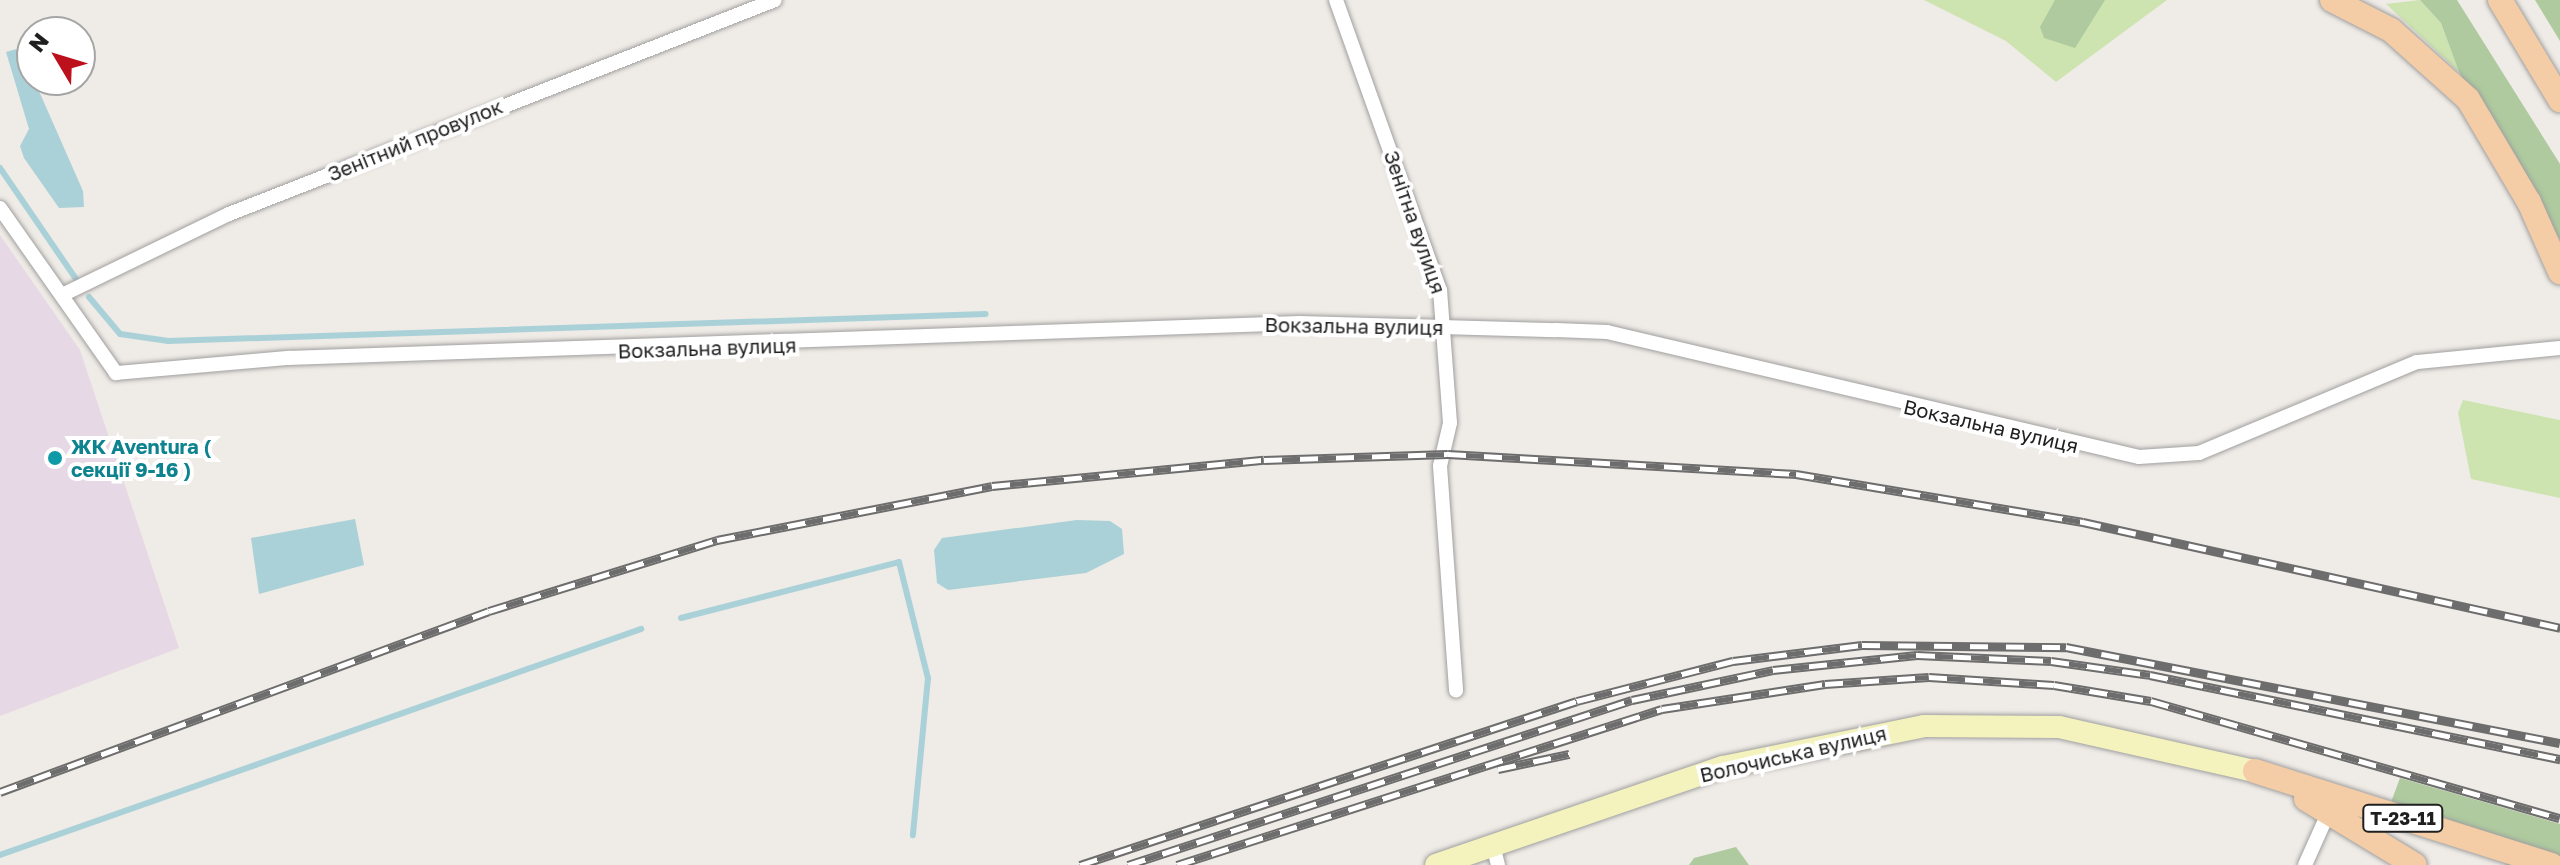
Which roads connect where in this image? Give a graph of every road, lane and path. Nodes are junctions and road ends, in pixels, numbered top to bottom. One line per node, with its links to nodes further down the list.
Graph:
1 (775, 0): 8 (street, Зенітний провулок)
2 (1336, 0): 9 (street, Зенітна вулиця)
3 (2332, 0): 7 (main road)
4 (2500, 0): 5 (main road)
5 (2560, 100)
6 (0, 208): 8 (street)
7 (2560, 272)
8 (62, 295): 9 (street, Вокзальна вулиця)
9 (1445, 327): 10 (street, Вокзальна вулиця); 11 (street, Зенітна вулиця)
10 (2560, 348)
11 (1456, 690)
12 (2255, 771): 13 (main road, Т-23-11); 14 (main road, Волочиська вулиця / Т-23-11)
13 (2333, 804): 15 (main road, Т-23-11); 17 (street); 18 (main road, Т-23-11)
14 (1496, 855): 16 (main road, Волочиська вулиця / Т-23-11)
15 (2503, 858): 19 (main road, Т-23-11)
16 (1436, 865)
17 (2305, 865)
18 (2415, 865)
19 (2551, 865)

